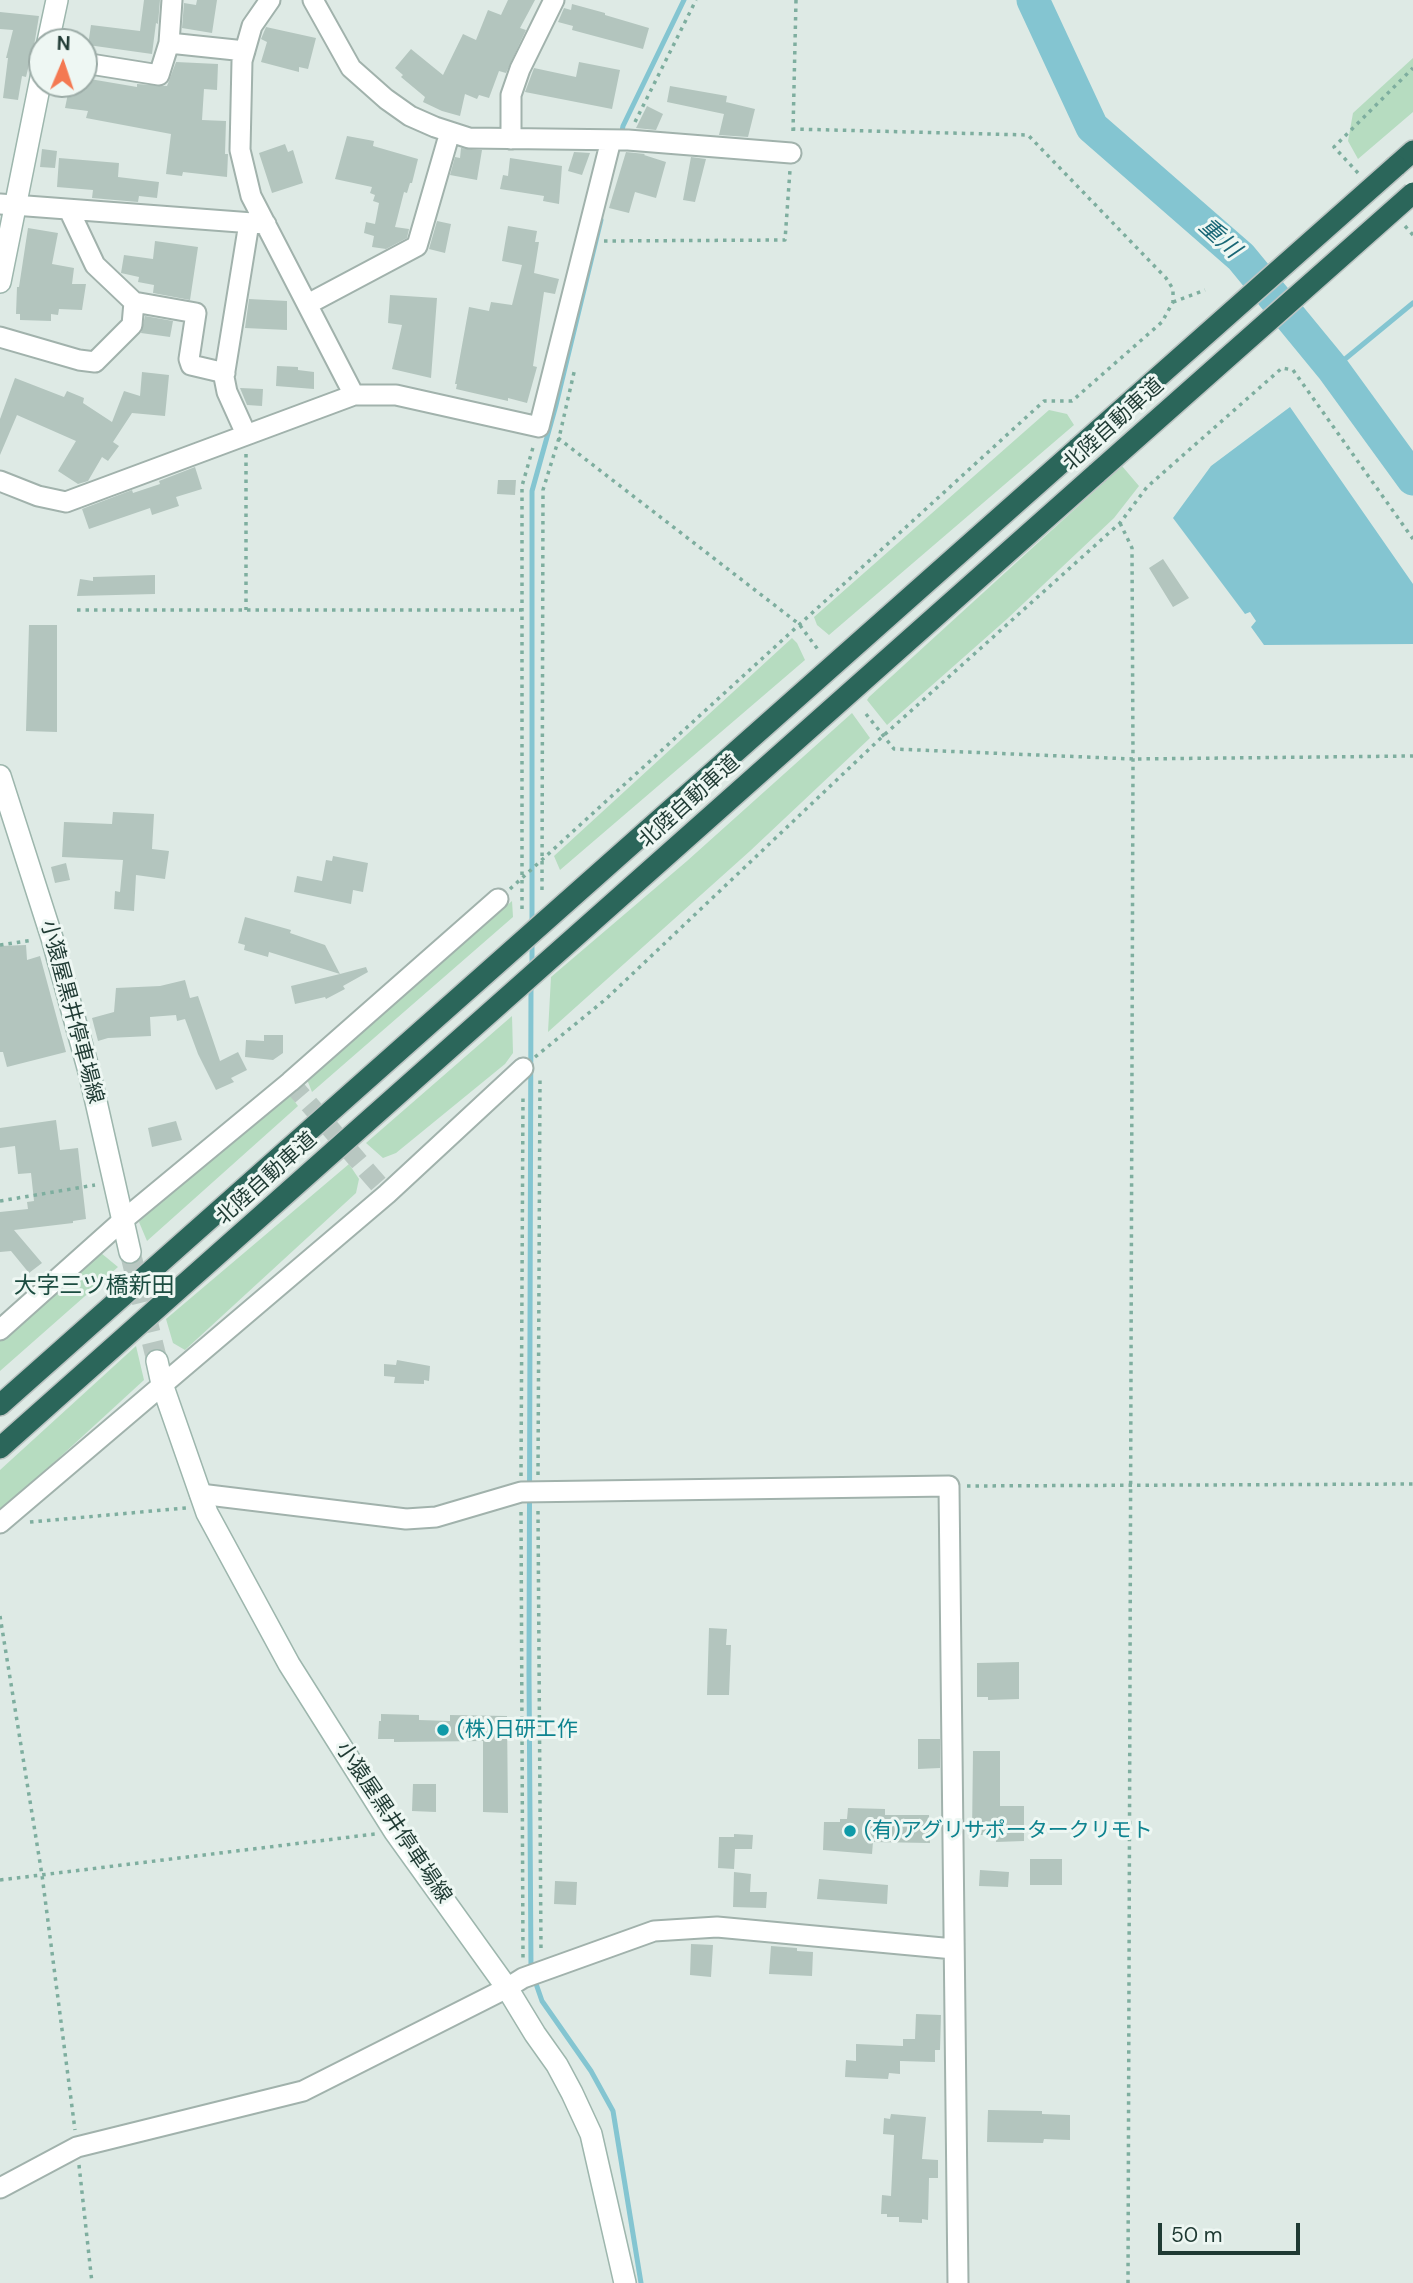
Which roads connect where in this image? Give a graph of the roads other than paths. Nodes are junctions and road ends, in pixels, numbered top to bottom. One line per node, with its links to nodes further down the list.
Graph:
1 (57, 0): 6 (main road)
2 (172, 0): 7 (street)
3 (270, 0): 8 (street)
4 (313, 0): 11 (street)
5 (554, 0): 12 (street)
6 (51, 28)
7 (169, 43): 8 (street); 9 (street)
8 (245, 51): 19 (street)
9 (98, 65)
10 (36, 98): 17 (main road)
11 (450, 132): 12 (street); 22 (street)
12 (511, 139): 13 (street)
13 (620, 140): 15 (street); 25 (street)
14 (1413, 151): 36 (highway, 北陸自動車道, bridge)
15 (791, 153)
16 (1413, 193): 37 (highway, 北陸自動車道, bridge)
17 (8, 205): 18 (street); 20 (main road)
18 (69, 209): 19 (street); 21 (street)
19 (257, 223): 22 (street); 24 (street)
20 (0, 282)
21 (134, 302): 23 (street); 24 (street)
22 (307, 304): 25 (street)
23 (0, 337)
24 (225, 373): 26 (street)
25 (354, 395): 26 (street)
26 (246, 434): 27 (street)
27 (0, 481)
28 (0, 776): 31 (main road, 小猿屋黒井停車場線)
29 (498, 899): 31 (street)
30 (523, 1068): 35 (street)
31 (122, 1221): 32 (main road, 小猿屋黒井停車場線); 33 (street)
32 (130, 1252)
33 (0, 1330)
34 (157, 1362): 35 (main road, 小猿屋黒井停車場線)
35 (162, 1384): 38 (main road, 小猿屋黒井停車場線); 39 (street)
36 (0, 1405)
37 (0, 1448)
38 (202, 1500): 40 (street); 41 (main road, 小猿屋黒井停車場線)
39 (0, 1522)
40 (954, 1949): 41 (street); 44 (street)
41 (524, 1978): 42 (street); 43 (main road, 小猿屋黒井停車場線)
42 (0, 2188)
43 (625, 2283)
44 (958, 2283)

